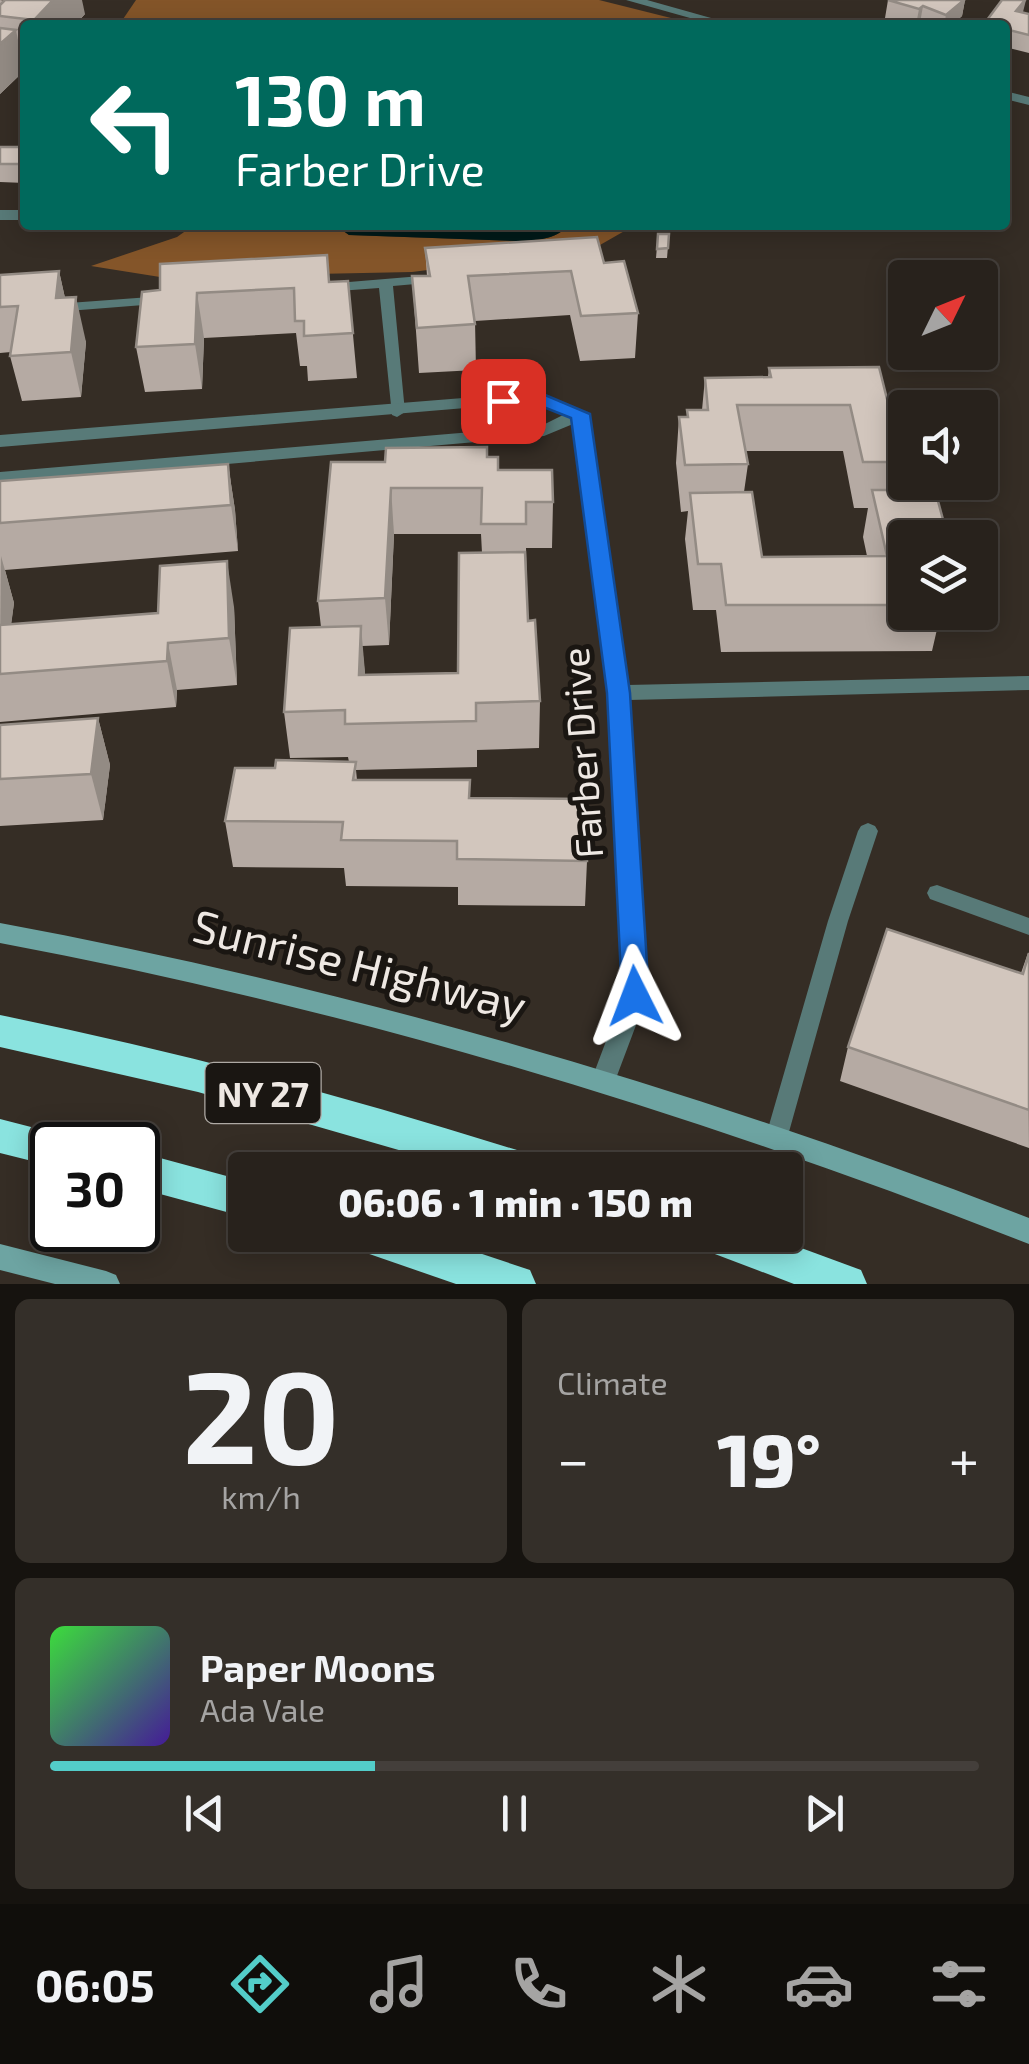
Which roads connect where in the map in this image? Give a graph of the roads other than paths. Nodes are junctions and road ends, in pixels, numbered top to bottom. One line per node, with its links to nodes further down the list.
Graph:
1 (632, 0): 2 (street)
2 (710, 20)
3 (441, 279): 4 (lane)
4 (386, 283): 5 (lane); 8 (lane)
5 (309, 289)
6 (174, 299): 7 (lane)
7 (38, 310)
8 (397, 412): 9 (street); 10 (street)
9 (580, 414): 11 (street); 13 (street, Farber Drive)
10 (0, 441)
11 (0, 478)
12 (1029, 683): 13 (street)
13 (618, 693): 19 (street, Farber Drive)
14 (868, 831): 21 (lane)
15 (937, 894): 16 (lane)
16 (1029, 927)
17 (0, 933): 19 (main road, Sunrise Highway)
18 (0, 1031): 23 (highway, NY 27)
19 (603, 1081): 21 (main road, Sunrise Highway)
20 (0, 1136): 22 (highway)
21 (776, 1139): 26 (main road, Sunrise Highway)
22 (30, 1143)
23 (461, 1152)
24 (160, 1176): 25 (highway)
25 (228, 1194)
26 (1029, 1231)
27 (418, 1252): 31 (highway)
28 (759, 1252): 32 (highway)
29 (0, 1257): 30 (main road)
30 (106, 1284)
31 (516, 1284)
32 (847, 1284)

